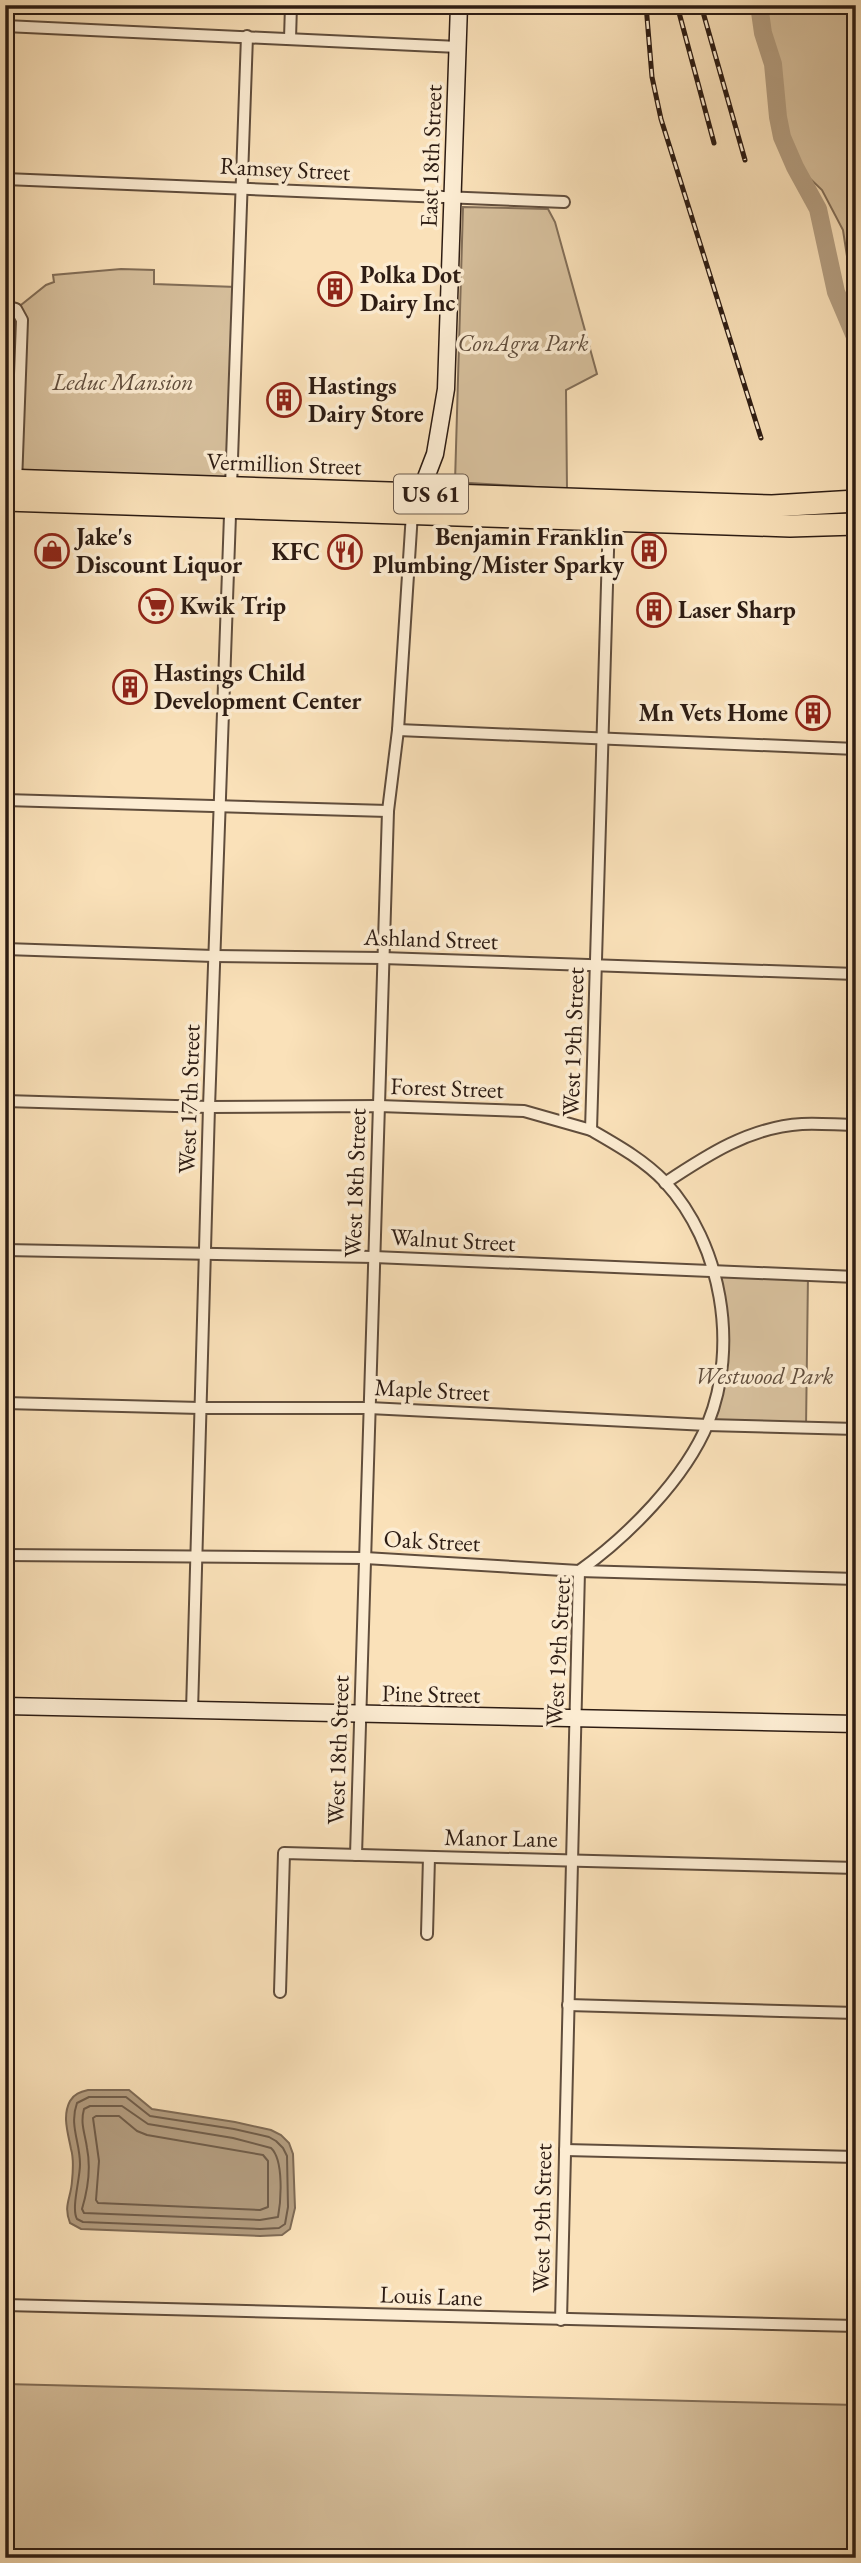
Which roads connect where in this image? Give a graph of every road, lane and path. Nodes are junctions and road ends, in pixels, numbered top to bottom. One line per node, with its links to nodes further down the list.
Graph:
1 (291, 5): 5 (street)
2 (459, 5): 6 (street, East 18th Street)
3 (5, 26): 4 (street)
4 (247, 36): 5 (street); 8 (street, West 17th Street)
5 (290, 39): 6 (street)
6 (458, 47): 9 (street, East 18th Street)
7 (5, 179): 8 (street, Ramsey Street)
8 (241, 188): 9 (street, Ramsey Street); 13 (street, West 17th Street)
9 (452, 198): 10 (street, Ramsey Street); 15 (street, East 18th Street)
10 (564, 202)
11 (10, 308): 12 (street)
12 (11, 490): 13 (highway, Vermillion Street / US 61)
13 (230, 498): 15 (highway, Vermillion Street / US 61); 22 (street, West 17th Street)
14 (856, 501): 16 (highway, Vermillion Street / US 61)
15 (416, 503): 16 (highway, Vermillion Street / US 61); 18 (street, West 18th Street)
16 (610, 510): 17 (highway, Vermillion Street / US 61); 19 (street, West 19th Street)
17 (856, 524)
18 (398, 730): 19 (street); 23 (street, West 18th Street)
19 (603, 740): 20 (street); 27 (street, West 19th Street)
20 (856, 749)
21 (5, 800): 22 (street)
22 (219, 808): 23 (street); 25 (street, West 17th Street)
23 (388, 811): 26 (street, West 18th Street)
24 (5, 949): 25 (street, Ashland Street)
25 (214, 956): 26 (street, Ashland Street); 31 (street, West 17th Street)
26 (382, 958): 27 (street, Ashland Street); 30 (street, West 18th Street)
27 (597, 966): 28 (street, Ashland Street); 33 (street, West 19th Street)
28 (856, 974)
29 (5, 1101): 31 (street, Forest Street)
30 (379, 1106): 31 (street, Forest Street); 33 (street, Forest Street); 37 (street, West 18th Street)
31 (208, 1107): 36 (street, West 17th Street)
32 (856, 1125): 34 (street)
33 (591, 1130): 34 (street, West 19th Street)
34 (665, 1183): 38 (street, West 19th Street)
35 (5, 1250): 36 (street, Walnut Street)
36 (206, 1254): 37 (street, Walnut Street); 41 (street, West 17th Street)
37 (374, 1257): 38 (street, Walnut Street); 42 (street, West 18th Street)
38 (714, 1272): 39 (street, Walnut Street); 43 (street, West 19th Street)
39 (856, 1277)
40 (5, 1403): 41 (street, Maple Street)
41 (200, 1408): 42 (street, Maple Street); 46 (street, West 17th Street)
42 (369, 1408): 43 (street, Maple Street); 47 (street, West 18th Street)
43 (707, 1425): 44 (street, Maple Street); 48 (street, West 19th Street)
44 (856, 1429)
45 (5, 1555): 46 (street, Oak Street)
46 (195, 1558): 47 (street, Oak Street); 51 (street, West 17th Street)
47 (365, 1558): 48 (street, Oak Street); 52 (street, West 18th Street)
48 (579, 1571): 49 (street, Oak Street); 53 (street, West 19th Street)
49 (856, 1579)
50 (5, 1706): 51 (street, Pine Street)
51 (192, 1711): 52 (street, Pine Street)
52 (360, 1715): 53 (street, Pine Street); 55 (street, West 18th Street)
53 (574, 1720): 54 (street, Pine Street); 57 (street, West 19th Street)
54 (856, 1724)
55 (356, 1855): 56 (street, Manor Lane); 60 (street, Manor Lane)
56 (429, 1857): 57 (street, Manor Lane); 59 (street)
57 (570, 1861): 58 (street, Manor Lane); 61 (street, West 19th Street)
58 (856, 1868)
59 (426, 1934)
60 (280, 1993)
61 (568, 2005): 62 (street); 63 (street, West 19th Street)
62 (856, 2012)
63 (565, 2150): 64 (street); 66 (street, West 19th Street)
64 (856, 2157)
65 (5, 2305): 66 (street, Louis Lane)
66 (561, 2320): 67 (street, Louis Lane)
67 (856, 2326)

